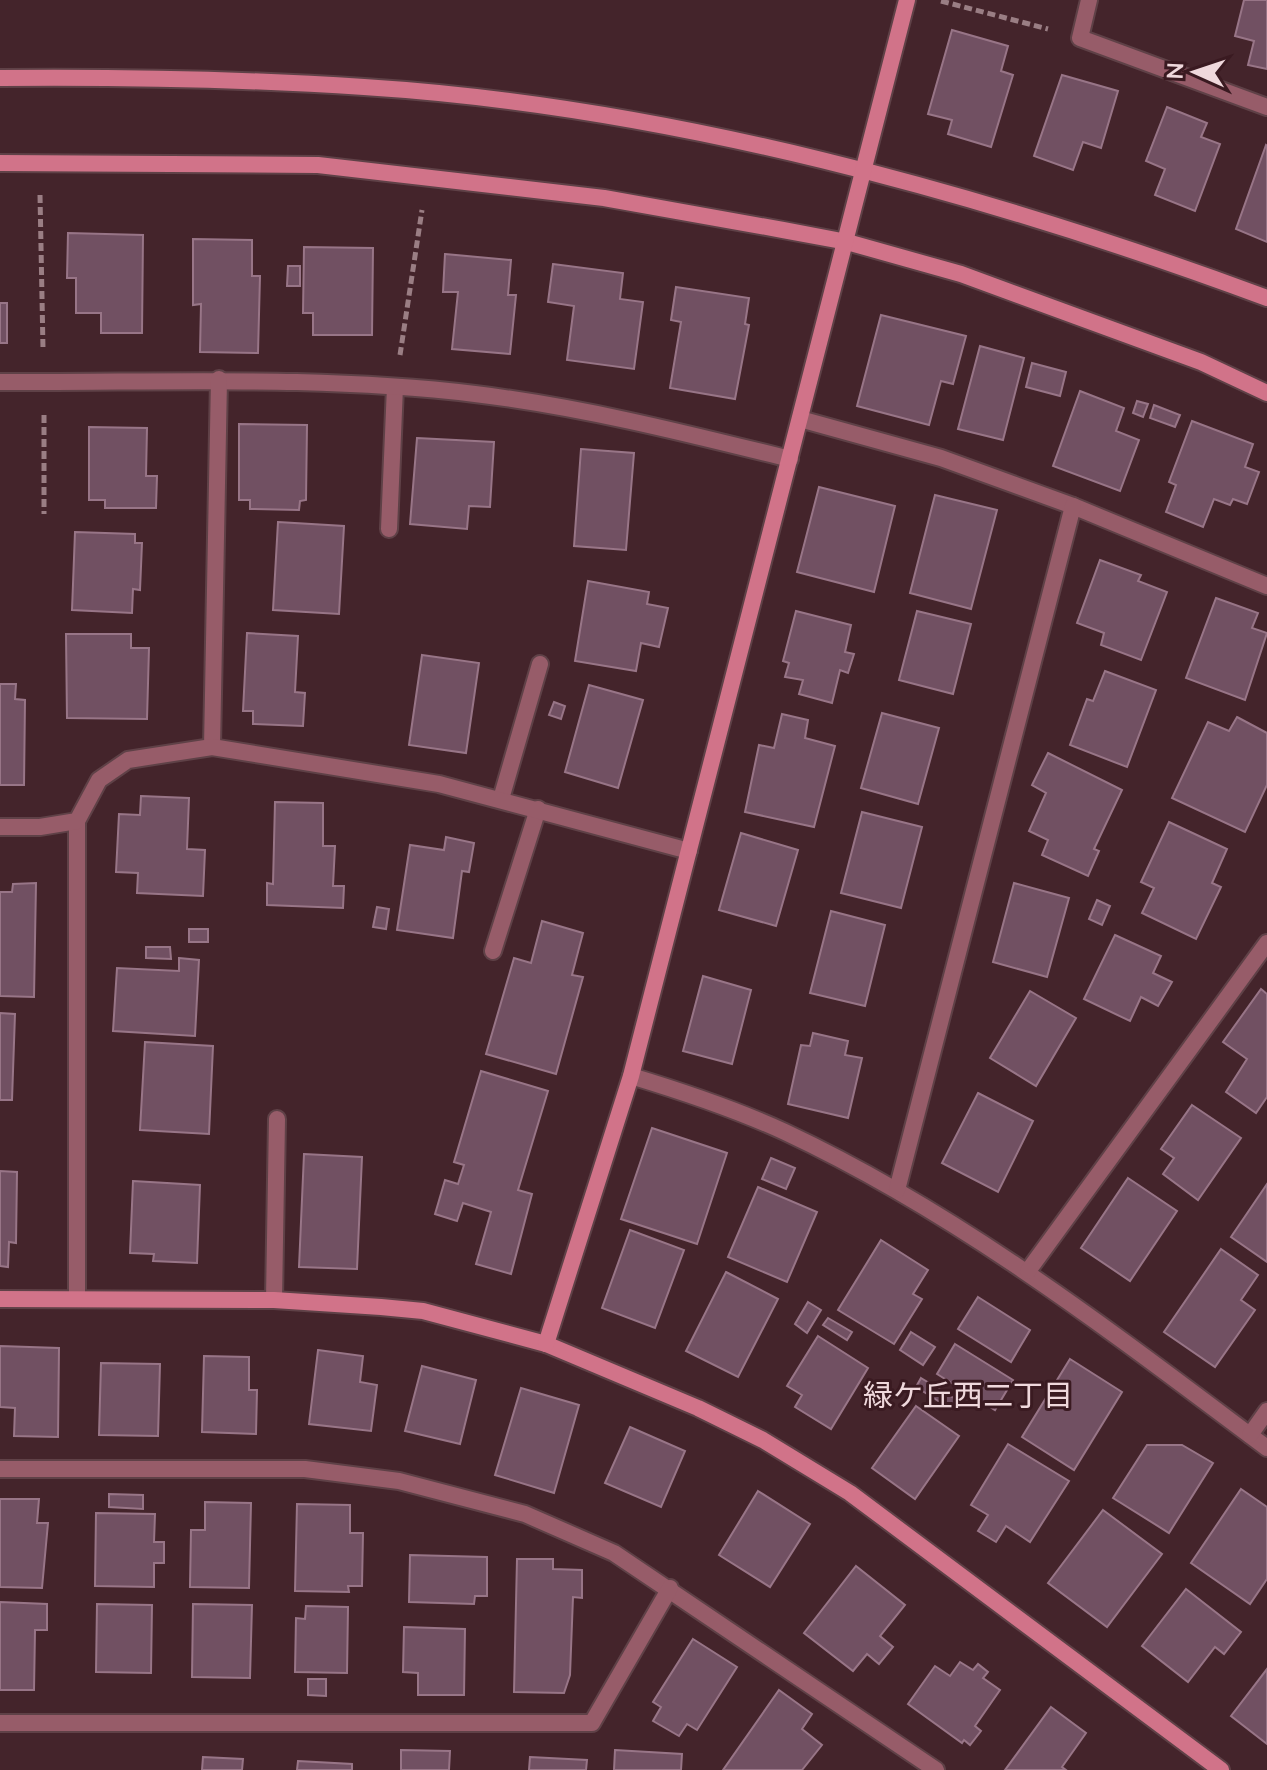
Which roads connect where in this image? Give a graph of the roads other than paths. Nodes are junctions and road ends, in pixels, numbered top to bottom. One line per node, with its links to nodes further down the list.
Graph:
1 (907, 0): 6 (street)
2 (1089, 0): 4 (street)
3 (0, 78): 6 (street)
4 (1267, 107)
5 (0, 163): 7 (street)
6 (864, 173): 7 (street); 8 (street)
7 (847, 242): 12 (street); 13 (street)
8 (1267, 298)
9 (219, 379): 10 (street); 11 (street); 19 (street)
10 (0, 382)
11 (395, 387): 14 (street); 16 (street)
12 (1267, 393)
13 (800, 419): 14 (street); 15 (street)
14 (790, 459): 24 (street)
15 (1073, 506): 17 (street); 29 (street)
16 (389, 529)
17 (1267, 586)
18 (540, 664): 20 (street)
19 (212, 747): 20 (street); 22 (street)
20 (501, 799): 21 (street)
21 (538, 809): 24 (street); 26 (street)
22 (77, 821): 23 (street); 31 (street)
23 (0, 827)
24 (689, 851): 27 (street)
25 (1267, 943): 30 (street)
26 (493, 951)
27 (631, 1076): 29 (street); 34 (street)
28 (277, 1119): 33 (street)
29 (897, 1190): 30 (street)
30 (1028, 1271): 36 (street)
31 (77, 1297): 32 (street); 33 (street)
32 (0, 1299)
33 (274, 1300): 34 (street)
34 (546, 1344): 42 (street)
35 (1267, 1411): 36 (street)
36 (1250, 1435): 37 (street)
37 (1267, 1448)
38 (0, 1469): 39 (street)
39 (670, 1588): 40 (street); 41 (street)
40 (0, 1723)
41 (936, 1770)
42 (1221, 1770)

